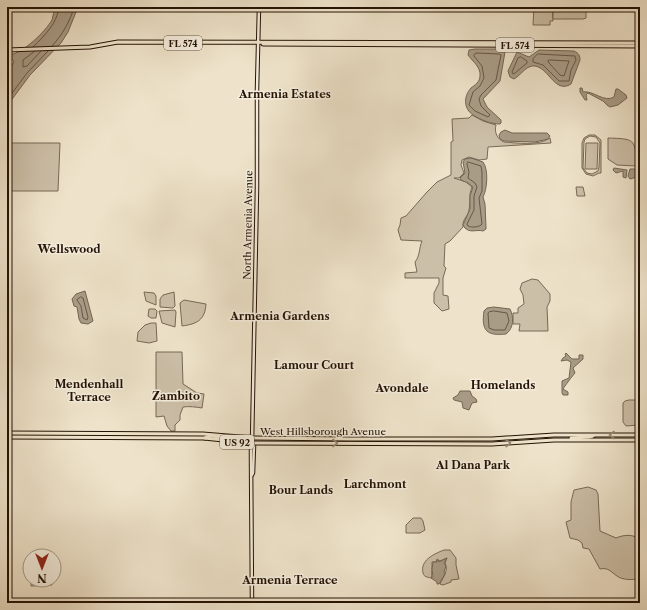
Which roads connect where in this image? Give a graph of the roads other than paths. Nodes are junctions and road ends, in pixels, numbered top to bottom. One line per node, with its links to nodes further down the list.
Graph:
1 (259, 7): 3 (main road, North Armenia Avenue)
2 (99, 41): 5 (main road)
3 (259, 43): 4 (main road, FL 574); 5 (main road, FL 574); 22 (main road, North Armenia Avenue)
4 (640, 45)
5 (100, 46): 6 (main road, FL 574)
6 (8, 50)
7 (35, 432): 8 (main road, West Hillsborough Avenue / US 92); 12 (main road, West Hillsborough Avenue / US 92); 16 (main road)
8 (116, 433): 9 (main road, West Hillsborough Avenue / US 92); 17 (main road)
9 (154, 433): 10 (main road, West Hillsborough Avenue / US 92); 18 (main road)
10 (175, 434): 11 (main road, West Hillsborough Avenue / US 92); 19 (main road)
11 (203, 434): 15 (main road, West Hillsborough Avenue / US 92); 20 (main road)
12 (7, 435): 16 (main road, West Hillsborough Avenue / US 92)
13 (594, 435): 14 (main road, West Hillsborough Avenue / US 92, one-way to 13); 25 (main road, West Hillsborough Avenue / US 92); 26 (main road)
14 (640, 435)
15 (228, 436): 21 (main road); 22 (main road, West Hillsborough Avenue / US 92)
16 (19, 437): 17 (main road, West Hillsborough Avenue / US 92)
17 (96, 437): 18 (main road, West Hillsborough Avenue / US 92)
18 (139, 438): 19 (main road, West Hillsborough Avenue / US 92)
19 (155, 438): 20 (main road, West Hillsborough Avenue / US 92)
20 (178, 438): 21 (main road, West Hillsborough Avenue / US 92)
21 (204, 438): 29 (main road, West Hillsborough Avenue / US 92)
22 (252, 438): 23 (main road, West Hillsborough Avenue / US 92); 29 (main road, North Armenia Avenue)
23 (313, 439): 24 (main road, West Hillsborough Avenue / US 92); 28 (main road)
24 (448, 439): 25 (main road, West Hillsborough Avenue / US 92); 30 (main road)
25 (473, 439): 31 (main road)
26 (568, 440): 27 (main road, West Hillsborough Avenue / US 92); 31 (main road, West Hillsborough Avenue / US 92, one-way to 26)
27 (640, 440)
28 (286, 443): 29 (main road, West Hillsborough Avenue / US 92); 30 (main road, West Hillsborough Avenue / US 92, one-way to 30)
29 (252, 444): 32 (main road, North Armenia Avenue)
30 (422, 444): 31 (main road, West Hillsborough Avenue / US 92)
31 (448, 444)
32 (252, 603)

